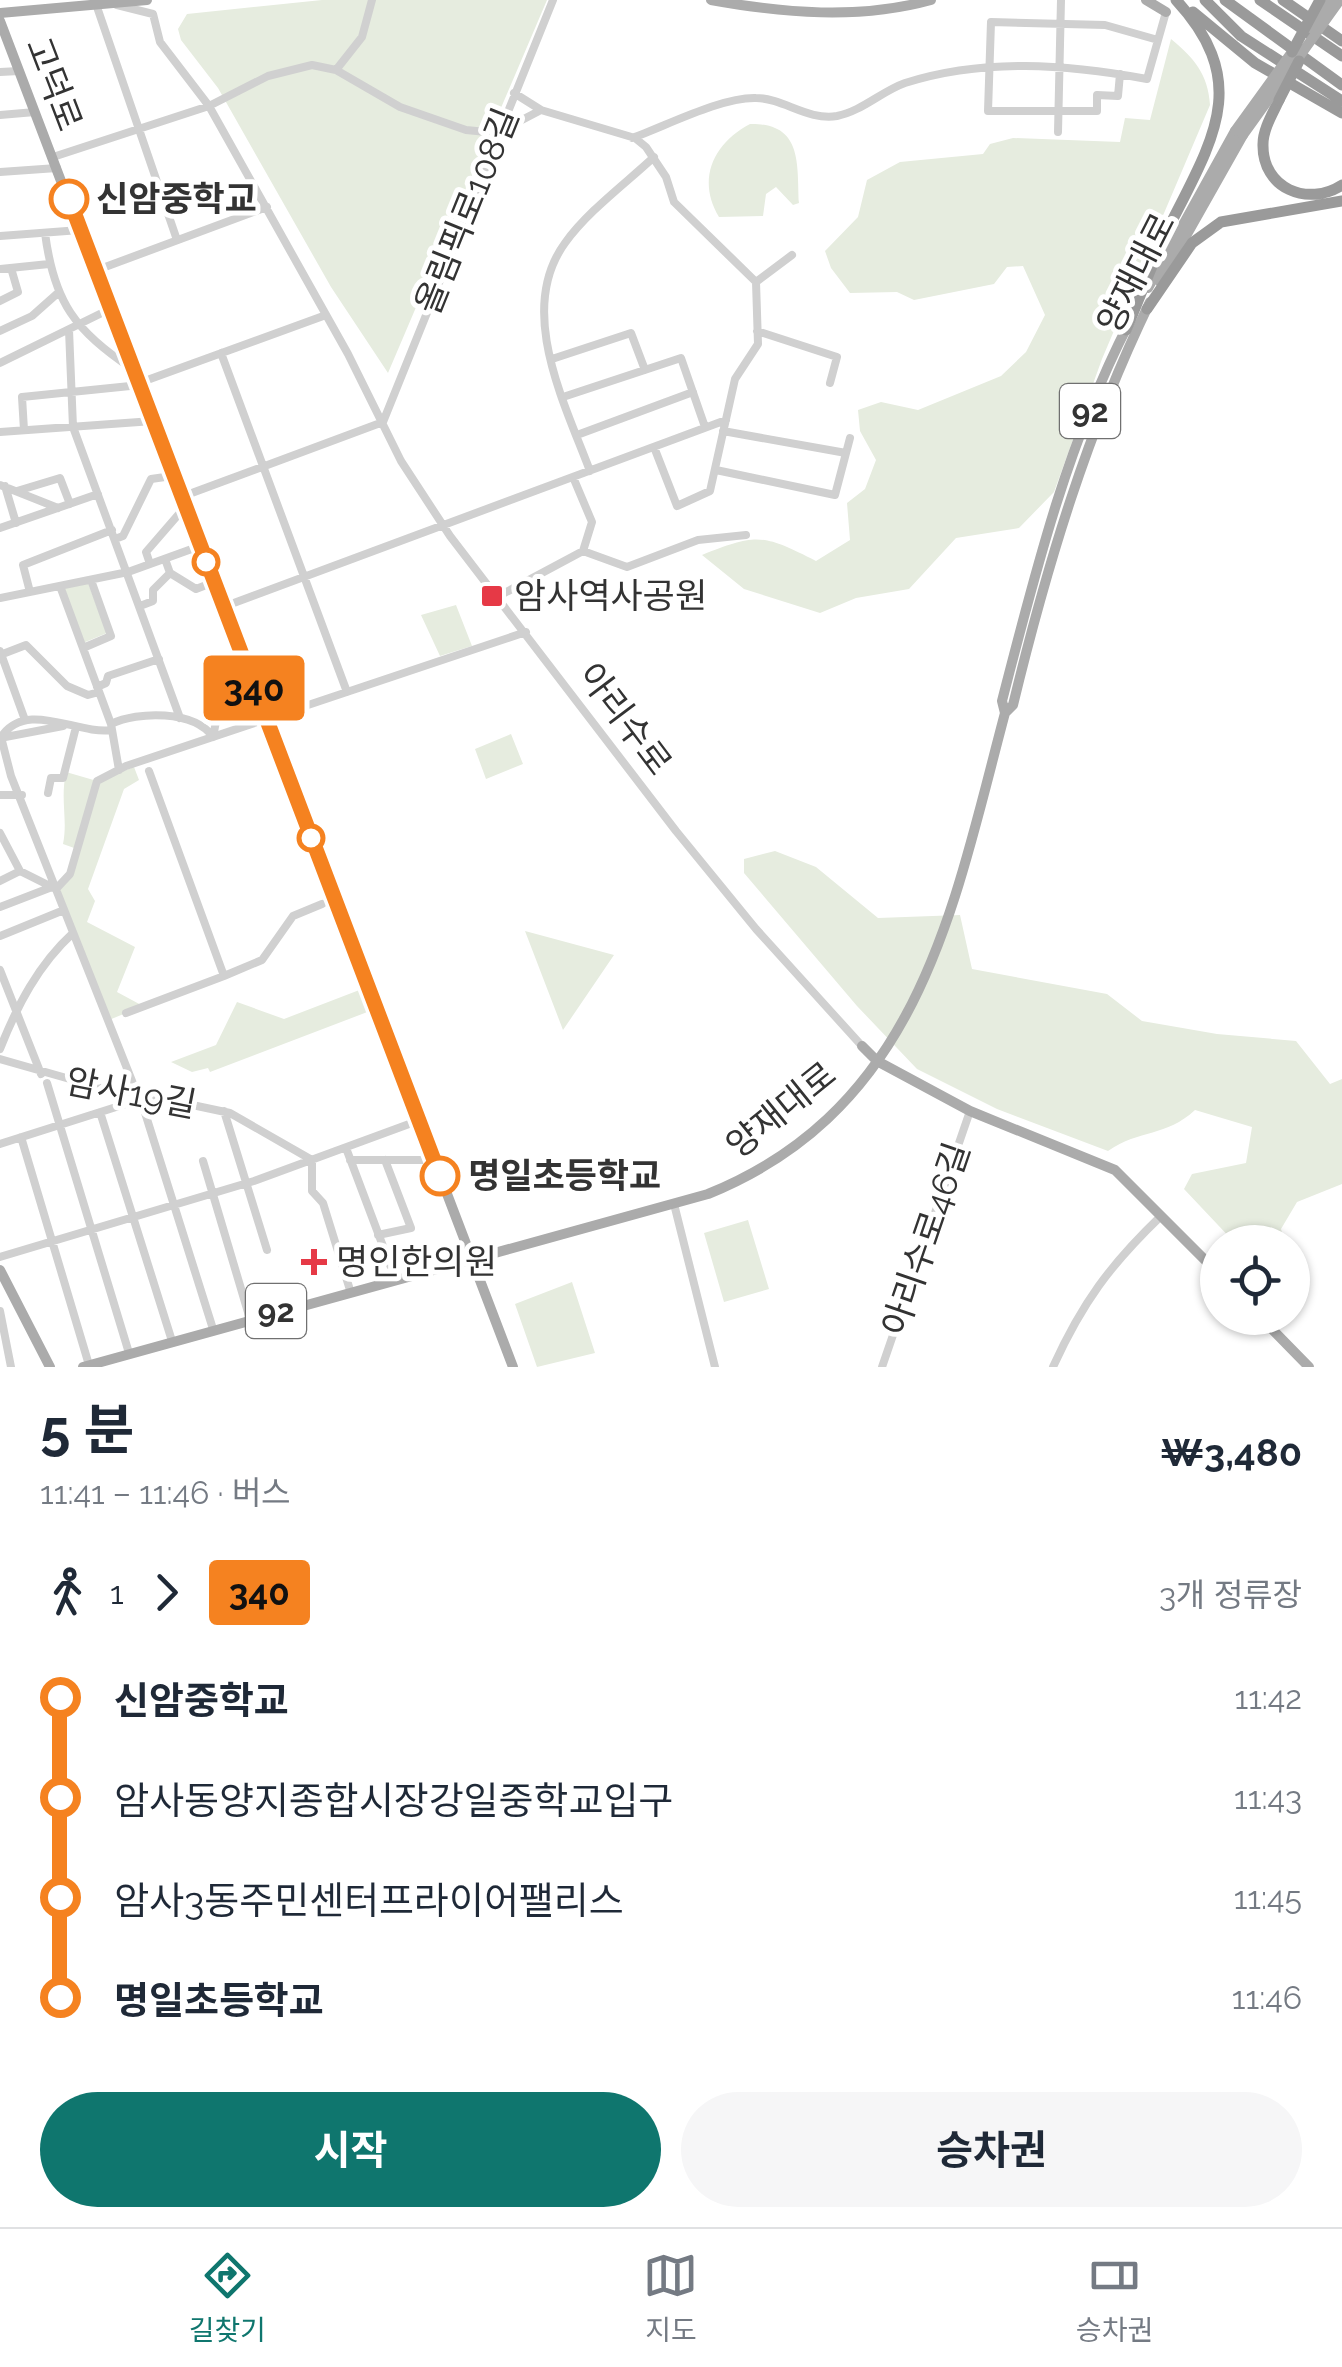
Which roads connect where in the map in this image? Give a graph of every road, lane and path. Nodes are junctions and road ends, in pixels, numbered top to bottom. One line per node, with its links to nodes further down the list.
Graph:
1 (147, 0): 16 (main road)
2 (372, 0): 29 (street)
3 (553, 0): 33 (street, 올림픽로108길)
4 (711, 0): 5 (main road)
5 (931, 0)
6 (1062, 0): 21 (street)
7 (1146, 0): 19 (main road)
8 (1177, 0): 39 (highway); 71 (highway)
9 (1205, 0): 34 (highway)
10 (1225, 0): 32 (highway)
11 (1260, 0): 25 (highway)
12 (1283, 0): 23 (highway)
13 (1320, 0): 24 (highway, bridge)
14 (1330, 0): 18 (highway, bridge); 24 (main road, 양재대로, bridge)
15 (1340, 0): 24 (main road, 양재대로, bridge)
16 (112, 2): 17 (main road); 35 (street, 아리수로)
17 (97, 7): 20 (main road); 41 (street)
18 (1342, 9)
19 (1166, 12): 22 (street)
20 (0, 17): 28 (main road, 고덕로)
21 (1061, 24): 22 (street); 26 (street); 27 (street)
22 (1158, 40): 31 (street)
23 (1342, 41)
24 (1295, 56): 44 (main road, 양재대로, bridge); 49 (highway, bridge)
25 (1342, 56)
26 (989, 66): 27 (street); 38 (street); 45 (street)
27 (1060, 68): 31 (street); 38 (street)
28 (20, 70): 30 (street); 37 (main road, 고덕로)
29 (336, 70): 35 (street); 43 (street)
30 (0, 72)
31 (1120, 74): 38 (street)
32 (1342, 85)
33 (514, 93): 36 (street); 43 (street, 올림픽로108길)
34 (1342, 101)
35 (209, 106): 41 (street); 53 (street, 아리수로)
36 (542, 110): 43 (street); 45 (street)
37 (36, 112): 40 (street); 47 (main road, 고덕로)
38 (1058, 112): 42 (street)
39 (1342, 113)
40 (0, 115)
41 (139, 129): 47 (street); 57 (street)
42 (1058, 132)
43 (497, 133): 84 (street, 올림픽로108길)
44 (1239, 133): 67 (main road, 양재대로 / 92); 71 (main road, 양재대로 / 92)
45 (632, 138): 46 (street)
46 (654, 157): 63 (street); 74 (street)
47 (55, 162): 48 (street, 고덕로); 54 (main road, 고덕로)
48 (0, 172)
49 (1342, 185)
50 (1342, 194): 52 (highway)
51 (1342, 202): 52 (highway)
52 (1313, 206): 67 (highway)
53 (267, 207): 57 (street); 68 (street, 아리수로)
54 (82, 230): 55 (street); 62 (main road, 고덕로)
55 (45, 233): 56 (street); 59 (street)
56 (0, 236)
57 (176, 240): 62 (street)
58 (792, 255): 63 (street)
59 (49, 264): 60 (street); 64 (street)
60 (10, 268): 61 (street); 65 (street)
61 (0, 269)
62 (97, 270): 66 (main road, 고덕로)
63 (756, 282): 70 (street)
64 (59, 292): 69 (street); 72 (street)
65 (0, 301)
66 (112, 308): 69 (street); 77 (main road, 고덕로)
67 (1147, 309): 134 (main road, 양재대로 / 92)
68 (326, 315): 73 (street); 84 (street, 아리수로)
69 (74, 328): 75 (street); 77 (street); 79 (street)
70 (757, 330): 78 (street); 82 (street)
71 (1126, 330): 134 (main road, 양재대로 / 92)
72 (0, 331)
73 (221, 353): 77 (street); 94 (street)
74 (552, 359): 76 (street); 81 (street)
75 (0, 363)
76 (644, 370): 80 (street); 81 (street)
77 (138, 380): 79 (street); 83 (main road, 고덕로)
78 (830, 383)
79 (72, 392): 85 (street); 87 (street)
80 (694, 392): 86 (street); 90 (street)
81 (563, 397): 90 (street)
82 (726, 420): 86 (street); 88 (street)
83 (153, 421): 85 (street); 97 (main road, 고덕로)
84 (383, 422): 94 (street); 108 (street, 아리수로)
85 (73, 426): 87 (street); 101 (street)
86 (706, 427): 92 (street)
87 (24, 430): 89 (street)
88 (723, 430): 93 (street); 95 (street)
89 (0, 432)
90 (577, 435): 96 (street)
91 (850, 438): 93 (street)
92 (654, 447): 95 (street); 96 (street)
93 (846, 453): 95 (street)
94 (266, 466): 102 (street); 118 (street)
95 (716, 470)
96 (590, 471): 98 (street)
97 (172, 476): 102 (main road, 고덕로); 110 (street)
98 (573, 478): 108 (street); 113 (street)
99 (2, 485): 100 (street); 105 (street)
100 (17, 491): 103 (street); 104 (street)
101 (98, 494): 103 (street); 110 (street)
102 (183, 502): 112 (main road, 고덕로); 115 (street)
103 (70, 504): 104 (street)
104 (58, 508): 107 (street)
105 (13, 513): 106 (street); 107 (street)
106 (0, 514)
107 (16, 523): 109 (street)
108 (442, 526): 118 (street); 123 (street, 아리수로)
109 (0, 528)
110 (114, 535): 116 (street); 122 (street)
111 (746, 535): 113 (street)
112 (200, 546): 114 (street); 120 (main road, 고덕로)
113 (583, 551): 123 (street)
114 (165, 559): 115 (street); 117 (street)
115 (150, 564): 116 (street)
116 (128, 572): 119 (street); 125 (street)
117 (170, 573): 120 (street); 125 (street)
118 (308, 576): 126 (street); 133 (street)
119 (90, 580): 121 (street); 128 (street)
120 (214, 582): 126 (main road, 고덕로)
121 (60, 586): 122 (street); 128 (street)
122 (30, 592): 124 (street)
123 (497, 597): 127 (street, 아리수로)
124 (0, 598)
125 (140, 606): 130 (street)
126 (223, 608): 131 (main road, 고덕로)
127 (526, 632): 133 (street); 160 (street, 아리수로)
128 (83, 648): 132 (street)
129 (0, 653): 132 (street); 137 (street)
130 (159, 659): 132 (street); 135 (street)
131 (251, 680): 136 (main road, 고덕로); 141 (street)
132 (98, 689): 139 (street)
133 (347, 692): 136 (street)
134 (1005, 713): 163 (main road, 양재대로 / 92)
135 (180, 718): 139 (street); 141 (street)
136 (266, 719): 141 (street); 169 (main road, 고덕로)
137 (25, 720): 138 (street); 140 (street)
138 (72, 726): 139 (street); 140 (street); 144 (street)
139 (112, 727): 142 (street)
140 (1, 737): 146 (street)
141 (213, 737): 142 (street)
142 (118, 770): 150 (street)
143 (149, 772): 157 (street)
144 (48, 793)
145 (0, 794): 146 (street)
146 (22, 794): 150 (street)
147 (0, 833): 148 (street)
148 (20, 870): 149 (street); 150 (street)
149 (0, 881)
150 (54, 888): 152 (street); 153 (street)
151 (322, 904): 157 (street)
152 (0, 907)
153 (64, 910): 154 (street); 155 (street)
154 (74, 933): 158 (street); 165 (street)
155 (0, 936)
156 (0, 970): 158 (street)
157 (224, 976): 159 (street)
158 (16, 1010): 161 (street); 164 (street)
159 (126, 1013)
160 (862, 1046): 163 (main road, 아리수로)
161 (0, 1050)
162 (0, 1060): 164 (street, 암사19길)
163 (877, 1060): 167 (main road, 아리수로); 181 (main road, 양재대로 / 92)
164 (44, 1078): 165 (street, 암사19길); 170 (street)
165 (139, 1096): 166 (street, 암사19길); 168 (street); 182 (street)
166 (224, 1111): 174 (street, 암사19길); 179 (street)
167 (970, 1111): 183 (main road, 아리수로); 207 (street, 아리수로46길)
168 (100, 1112): 170 (street); 184 (street)
169 (420, 1120): 173 (street); 177 (main road, 고덕로)
170 (61, 1124): 171 (street); 185 (street)
171 (21, 1137): 172 (street); 187 (street)
172 (0, 1144)
173 (346, 1148): 174 (street); 175 (street)
174 (312, 1160): 179 (street); 194 (street)
175 (350, 1160): 176 (street); 186 (street)
176 (385, 1160): 177 (street); 186 (street)
177 (435, 1160): 191 (main road, 고덕로)
178 (203, 1161): 180 (street)
179 (246, 1183): 180 (street); 188 (street)
180 (213, 1193): 182 (street); 197 (street)
181 (674, 1204): 191 (main road, 양재대로 / 92); 206 (street)
182 (174, 1205): 184 (street); 198 (street)
183 (1161, 1216): 189 (main road, 아리수로); 208 (street)
184 (132, 1218): 185 (street); 200 (street)
185 (94, 1229): 187 (street); 201 (street)
186 (378, 1235): 193 (street)
187 (53, 1240): 190 (street); 202 (street)
188 (267, 1250)
189 (1200, 1255)
190 (0, 1257)
191 (470, 1258): 193 (main road, 양재대로 / 92); 205 (main road, 고덕로)
192 (0, 1270): 195 (main road)
193 (395, 1278): 194 (main road, 양재대로 / 92)
194 (350, 1290): 197 (main road, 양재대로 / 92)
195 (14, 1304): 196 (street); 204 (main road)
196 (0, 1310): 203 (street)
197 (250, 1318): 198 (main road, 양재대로 / 92)
198 (213, 1329): 200 (main road, 양재대로 / 92)
199 (1278, 1335): 209 (main road)
200 (172, 1341): 201 (main road, 양재대로 / 92)
201 (129, 1353): 202 (main road, 양재대로 / 92)
202 (86, 1366)
203 (11, 1367)
204 (50, 1367)
205 (513, 1367)
206 (714, 1367)
207 (882, 1367)
208 (1053, 1367)
209 (1310, 1367)

